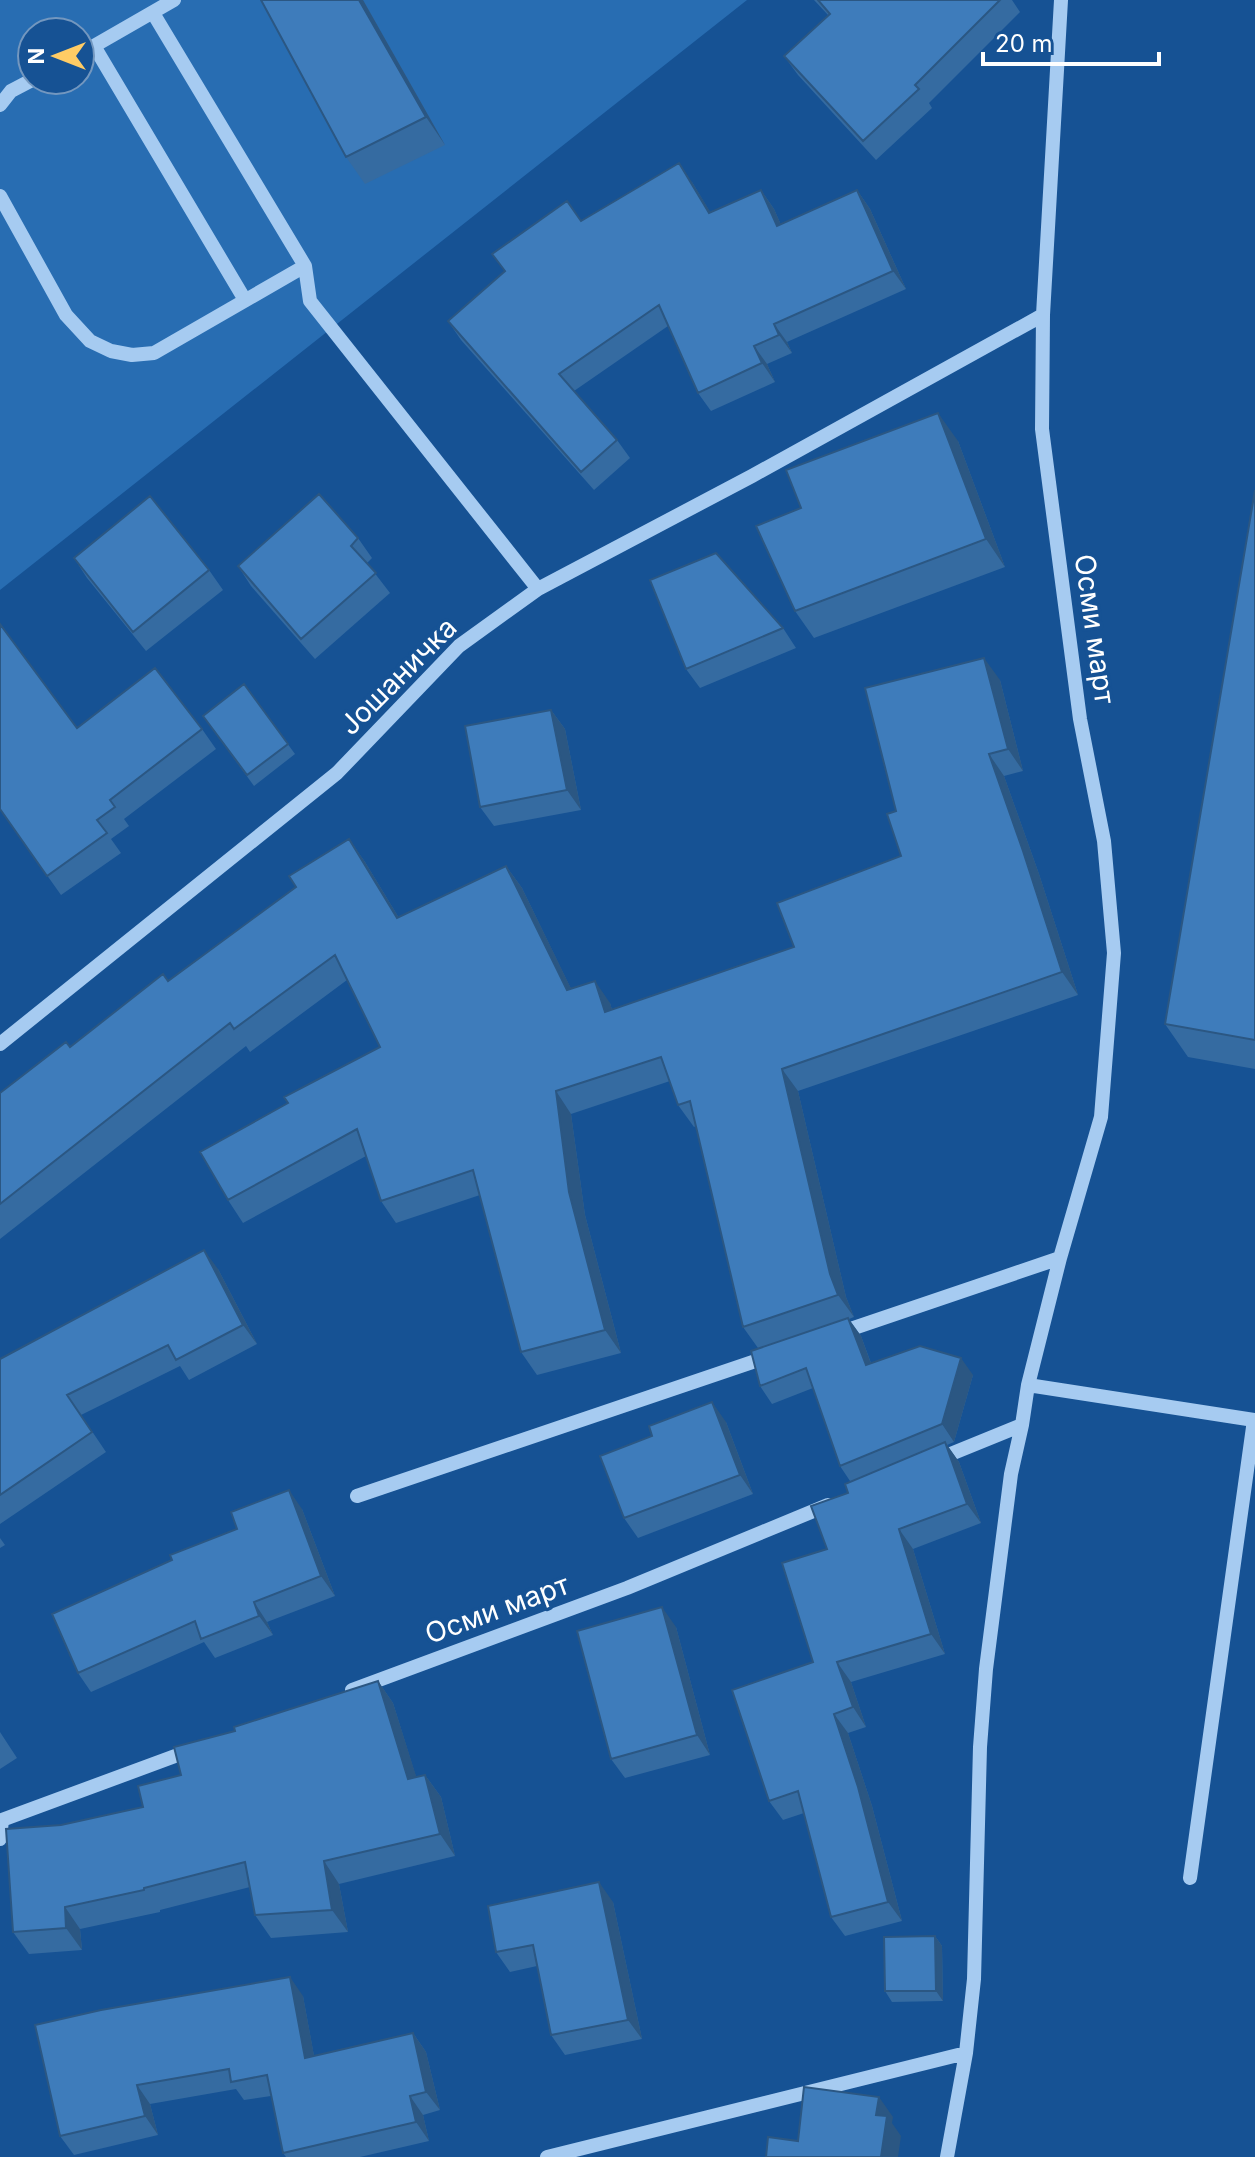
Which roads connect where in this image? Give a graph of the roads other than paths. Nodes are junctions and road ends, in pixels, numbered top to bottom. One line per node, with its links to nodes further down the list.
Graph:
1 (174, 0): 3 (street)
2 (1061, 0): 11 (street, Осми март)
3 (153, 13): 4 (street); 9 (street)
4 (96, 45)
5 (96, 49): 10 (street)
6 (16, 88): 7 (street)
7 (0, 105)
8 (0, 196): 10 (street)
9 (305, 266): 10 (street); 12 (street)
10 (245, 300)
11 (1043, 315): 12 (street, Јошаничка); 14 (street, Осми март)
12 (538, 589): 13 (street, Јошаничка)
13 (0, 1044)
14 (1060, 1258): 15 (street); 17 (street, Осми март)
15 (821, 1339)
16 (791, 1349): 21 (street)
17 (1028, 1385): 18 (street); 19 (street, Осми март)
18 (1254, 1417): 26 (street)
19 (1022, 1425): 20 (street); 27 (street, Осми март)
20 (920, 1467)
21 (357, 1496)
22 (847, 1497): 23 (street, Осми март)
23 (344, 1693)
24 (210, 1743): 25 (street)
25 (0, 1839)
26 (1190, 1878)
27 (966, 2053): 28 (street); 29 (street, Осми март)
28 (547, 2157)
29 (947, 2157)

